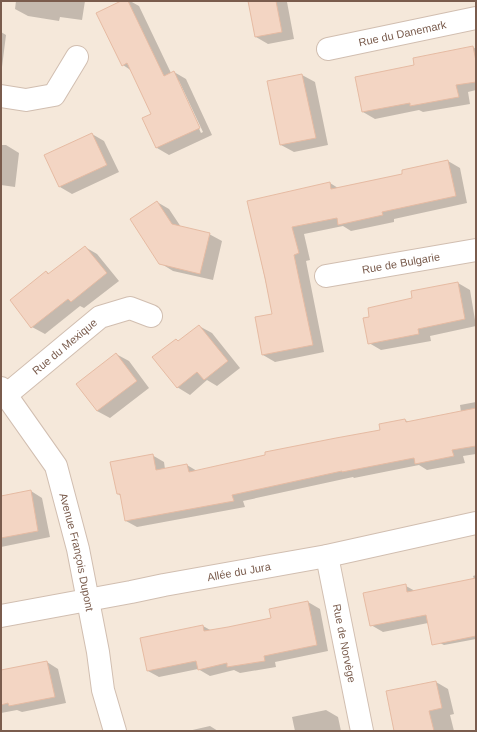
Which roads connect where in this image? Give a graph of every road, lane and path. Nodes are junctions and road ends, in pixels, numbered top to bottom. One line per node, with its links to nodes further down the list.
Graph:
1 (476, 18): 2 (street, Rue du Danemark)
2 (328, 49)
3 (77, 57): 4 (street)
4 (1, 96)
5 (476, 250): 6 (street, Rue de Bulgarie)
6 (326, 276)
7 (151, 316): 8 (street, Rue du Mexique)
8 (4, 391): 11 (street, Avenue François Dupont)
9 (476, 524): 10 (street, Allée du Jura)
10 (327, 556): 11 (street, Allée du Jura); 14 (street, Rue de Norvège)
11 (88, 601): 12 (street, Allée du Jura); 13 (street, Avenue François Dupont)
12 (1, 616)
13 (115, 731)
14 (362, 731)

